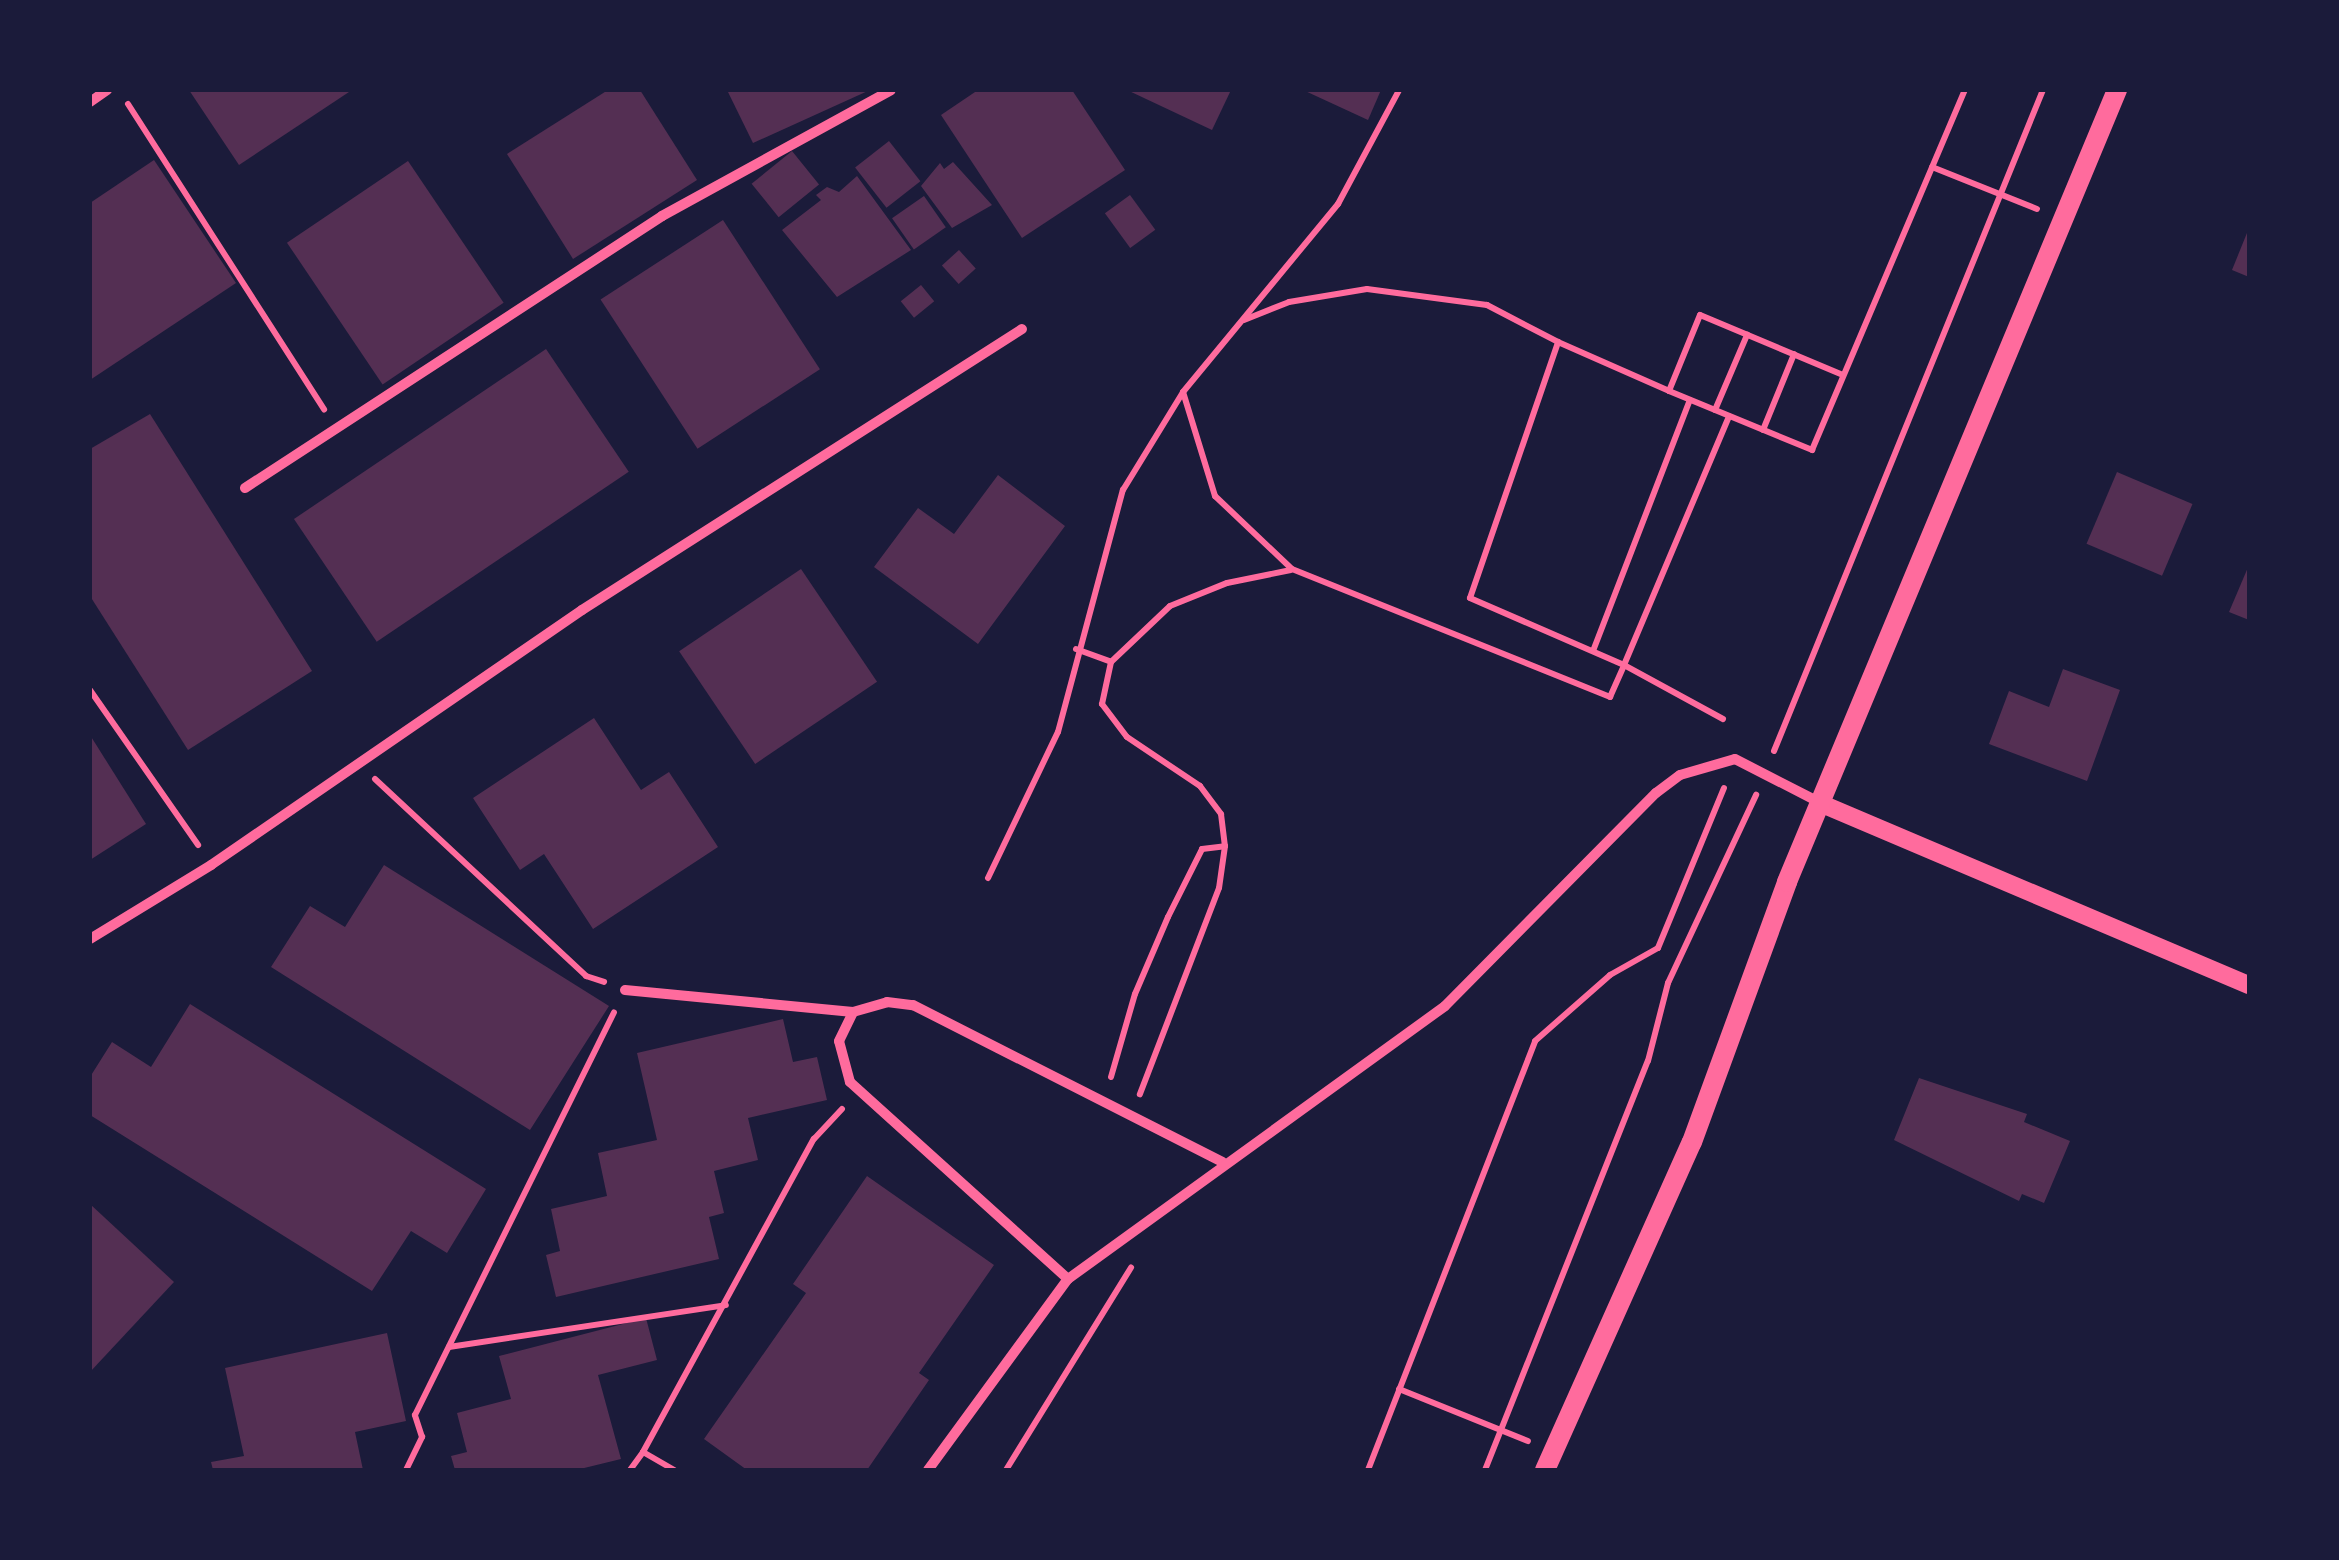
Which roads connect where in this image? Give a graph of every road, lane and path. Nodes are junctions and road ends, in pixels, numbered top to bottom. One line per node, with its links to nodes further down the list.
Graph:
1 (107, 90): 7 (street)
2 (119, 90): 21 (path)
3 (891, 90): 21 (street)
4 (1399, 90): 10 (path)
5 (1965, 90): 8 (path)
6 (2117, 90): 9 (main road)
7 (90, 102)
8 (1932, 167): 9 (path); 15 (path)
9 (2063, 219): 33 (main road)
10 (1241, 321): 13 (path); 17 (path)
11 (1022, 328): 32 (street)
12 (1747, 335): 14 (path); 16 (path); 19 (path)
13 (1558, 342): 16 (path); 26 (path)
14 (1794, 354): 15 (path); 22 (path)
15 (1843, 375): 22 (path)
16 (1669, 391): 18 (path)
17 (1183, 392): 24 (path); 25 (path)
18 (1690, 400): 19 (path); 26 (path)
19 (1715, 410): 20 (path)
20 (1730, 416): 22 (path); 28 (path)
21 (336, 428): 23 (street)
22 (1764, 430)
23 (245, 488)
24 (1292, 569): 27 (path); 28 (path)
25 (1076, 649): 27 (path); 36 (path)
26 (1593, 651): 28 (path)
27 (1112, 662): 34 (path)
28 (1624, 664): 30 (path)
29 (90, 690): 35 (path)
30 (1723, 719)
31 (1736, 759): 33 (street); 44 (street); 49 (path)
32 (359, 763): 35 (street); 39 (path)
33 (1822, 804): 38 (street); 51 (main road)
34 (1224, 846): 42 (path); 43 (path)
35 (211, 864): 37 (street)
36 (988, 878)
37 (90, 939)
38 (2249, 985)
39 (625, 990): 40 (street); 48 (path)
40 (852, 1012): 41 (street); 42 (street)
41 (859, 1091): 46 (street); 47 (path)
42 (1103, 1103): 43 (street)
43 (1131, 1117): 44 (street)
44 (1223, 1162): 45 (street)
45 (1150, 1215): 46 (street); 56 (path)
46 (1068, 1279): 55 (street)
47 (726, 1305): 48 (path); 50 (path)
48 (448, 1347): 52 (path)
49 (1399, 1388): 51 (path); 57 (path)
50 (643, 1452): 53 (path); 54 (path)
51 (1549, 1460)
52 (406, 1470)
53 (630, 1470)
54 (674, 1470)
55 (928, 1470)
56 (1006, 1470)
57 (1368, 1470)

